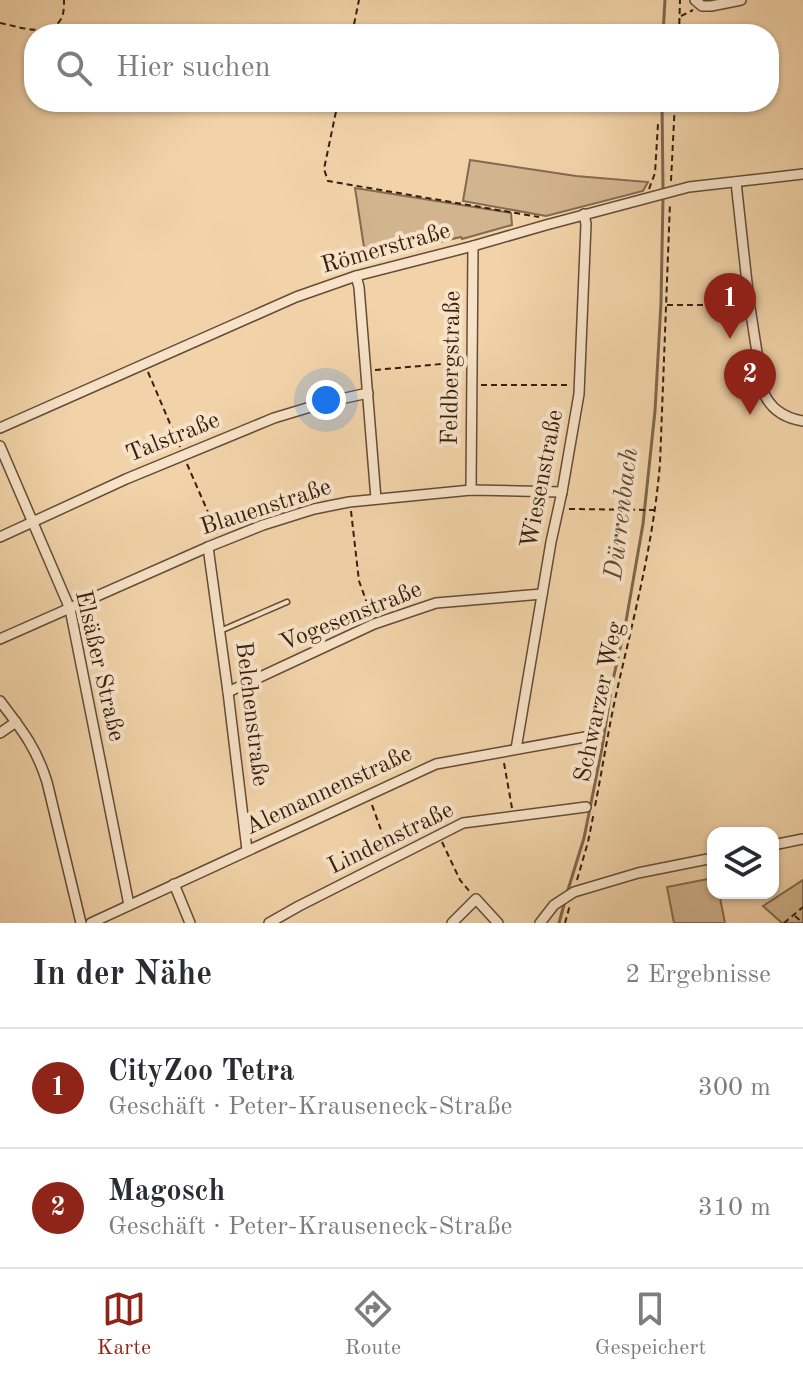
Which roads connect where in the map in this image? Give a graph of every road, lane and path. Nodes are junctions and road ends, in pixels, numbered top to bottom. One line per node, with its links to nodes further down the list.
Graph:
1 (64, 0): 8 (path)
2 (359, 0): 9 (path)
3 (680, 0): 6 (path)
4 (739, 0): 5 (street)
5 (698, 3): 6 (path)
6 (679, 16): 10 (path)
7 (0, 23): 11 (path)
8 (57, 24)
9 (354, 24)
10 (679, 24)
11 (24, 28)
12 (336, 112): 20 (path)
13 (675, 112): 17 (path, Schwarzer Weg)
14 (658, 124): 18 (path)
15 (803, 174): 16 (street, Römerstraße)
16 (736, 182): 17 (street, Römerstraße); 23 (street)
17 (671, 191): 18 (street, Römerstraße); 24 (path, Schwarzer Weg)
18 (654, 195): 19 (street, Römerstraße)
19 (584, 214): 20 (street, Römerstraße); 29 (street, Wiesenstraße)
20 (546, 225): 21 (street, Römerstraße)
21 (473, 246): 22 (street, Römerstraße); 25 (street, Feldbergstraße)
22 (356, 276): 26 (street, Römerstraße); 27 (street)
23 (749, 301): 24 (path); 31 (street)
24 (665, 305): 40 (path, Schwarzer Weg)
25 (472, 361): 27 (path); 28 (street, Feldbergstraße)
26 (145, 363): 32 (street, Römerstraße); 34 (path)
27 (366, 371): 30 (street)
28 (472, 385): 29 (path); 35 (street, Feldbergstraße)
29 (580, 385): 36 (street, Wiesenstraße)
30 (368, 393): 34 (street, Talstraße); 37 (street)
31 (803, 421)
32 (0, 428)
33 (0, 446): 41 (street, Elsäßer Straße)
34 (184, 456): 41 (street, Talstraße); 43 (path)
35 (471, 490): 36 (street, Blauenstraße); 37 (street, Blauenstraße)
36 (562, 492): 39 (street, Wiesenstraße)
37 (376, 499): 38 (street, Blauenstraße)
38 (349, 502): 43 (street, Blauenstraße); 48 (path)
39 (559, 509): 40 (path); 45 (street, Wiesenstraße)
40 (656, 510): 68 (path, Schwarzer Weg)
41 (33, 523): 42 (street, Talstraße); 47 (street, Elsäßer Straße)
42 (0, 537)
43 (222, 542): 44 (street, Blauenstraße)
44 (208, 547): 47 (street, Blauenstraße); 49 (street, Belchenstraße)
45 (542, 594): 48 (street, Vogesenstraße); 56 (street, Wiesenstraße)
46 (287, 602): 49 (lane, Belchenstraße)
47 (70, 609): 50 (street, Blauenstraße); 70 (street, Elsäßer Straße)
48 (374, 624): 51 (street, Vogesenstraße)
49 (220, 631): 51 (street, Belchenstraße)
50 (0, 639)
51 (228, 692): 64 (street, Belchenstraße)
52 (0, 701): 53 (street)
53 (16, 722): 54 (street); 73 (street)
54 (0, 733)
55 (596, 735): 56 (street, Alemannenstraße)
56 (516, 749): 57 (street, Alemannenstraße)
57 (502, 752): 58 (street, Alemannenstraße); 60 (path)
58 (368, 795): 64 (street, Alemannenstraße); 66 (path)
59 (586, 807): 60 (street, Lindenstraße)
60 (514, 817): 61 (street, Lindenstraße)
61 (439, 836): 66 (street, Lindenstraße); 69 (path)
62 (803, 839): 63 (street)
63 (779, 844)
64 (247, 850): 67 (street, Alemannenstraße)
65 (707, 859): 68 (street)
66 (393, 860): 76 (street, Lindenstraße)
67 (174, 884): 70 (street, Alemannenstraße); 75 (street)
68 (574, 892): 79 (street); 80 (path, Schwarzer Weg)
69 (476, 899): 77 (street); 78 (street)
70 (129, 905): 74 (street, Alemannenstraße)
71 (803, 907): 72 (path)
72 (794, 915): 81 (path); 82 (path)
73 (81, 923)
74 (91, 923)
75 (190, 923)
76 (269, 923)
77 (452, 923)
78 (498, 923)
79 (540, 923)
80 (565, 923)
81 (784, 923)
82 (803, 923)

